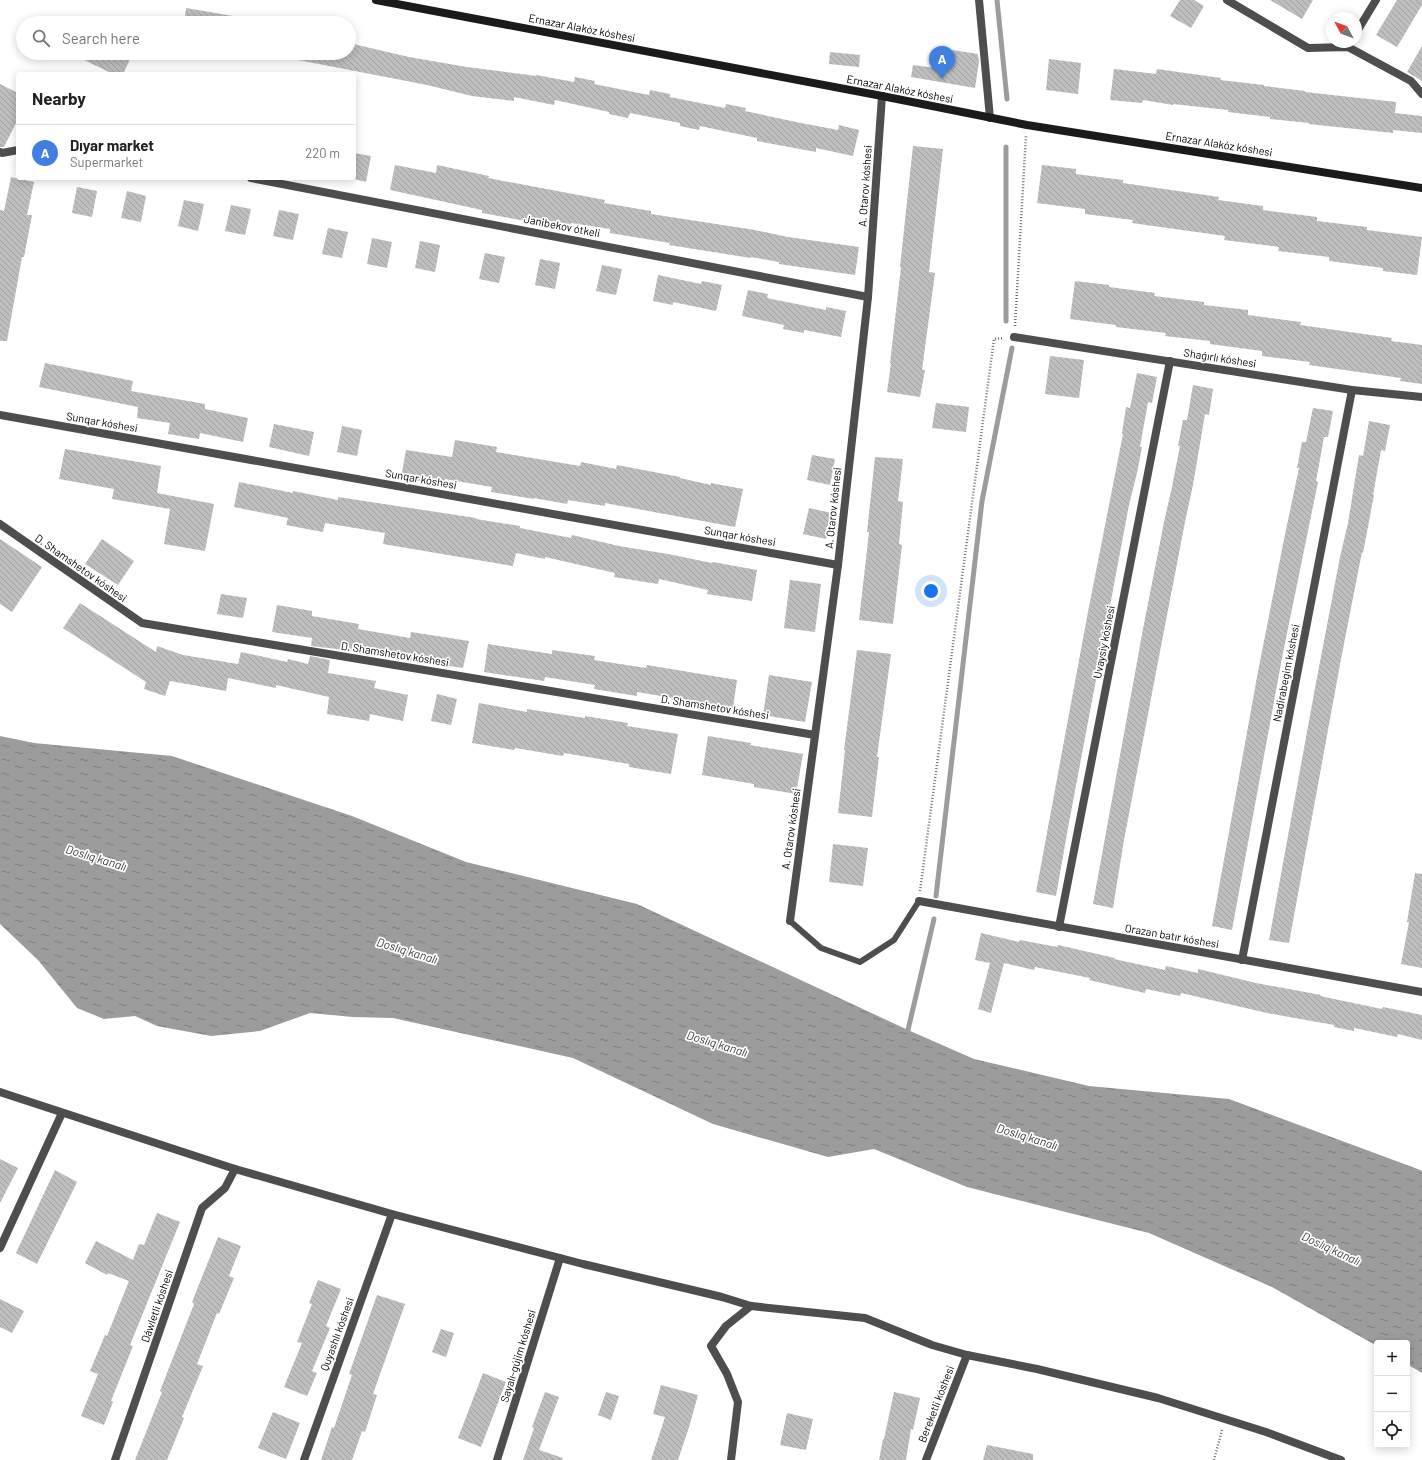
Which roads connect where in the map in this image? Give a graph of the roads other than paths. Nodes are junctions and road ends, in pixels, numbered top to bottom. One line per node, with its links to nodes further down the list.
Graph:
1 (376, 0): 9 (main road, Ernazar Alakóz kóshesi)
2 (979, 0): 10 (street)
3 (1227, 0): 6 (street)
4 (1376, 0): 5 (street)
5 (1362, 23)
6 (1326, 46)
7 (1356, 48): 8 (street)
8 (1422, 94)
9 (882, 96): 10 (main road, Ernazar Alakóz kóshesi); 15 (street, A. Otarov kóshesi)
10 (990, 118): 14 (main road, Ernazar Alakóz kóshesi)
11 (16, 150): 12 (street)
12 (0, 152)
13 (261, 180): 15 (street, Janibekov ótkeli)
14 (1422, 188)
15 (868, 296): 22 (street, A. Otarov kóshesi)
16 (1014, 337): 17 (street, Shaǵırlı kóshesi)
17 (1170, 361): 18 (street, Shaǵırlı kóshesi); 26 (street, Uvaysiy kóshesi)
18 (1352, 390): 19 (street, Shaǵırlı kóshesi); 27 (street, Nadirabegim kóshesi)
19 (1422, 397)
20 (0, 415): 22 (street, Sunqar kóshesi)
21 (0, 524): 23 (street, D. Shamshetov kóshesi)
22 (838, 565): 23 (street, A. Otarov kóshesi)
23 (815, 735): 25 (street, A. Otarov kóshesi)
24 (919, 901): 25 (lane); 26 (street, Orazan batır kóshesi)
25 (790, 921)
26 (1060, 927): 27 (street, Orazan batır kóshesi)
27 (1242, 960): 28 (street, Orazan batır kóshesi)
28 (1422, 992)
29 (0, 1092): 30 (street)
30 (62, 1113): 31 (street); 33 (street)
31 (235, 1169): 32 (street); 37 (street, Dáwletli kóshesi)
32 (392, 1214): 34 (street); 38 (street, Quyashlı kóshesi)
33 (0, 1248)
34 (560, 1258): 35 (street); 39 (street, Sayalı-gújim kóshesi)
35 (751, 1306): 36 (street); 40 (street)
36 (967, 1355): 41 (street, Bereketli kóshesi); 42 (street)
37 (115, 1460)
38 (304, 1460)
39 (497, 1460)
40 (731, 1460)
41 (926, 1460)
42 (1341, 1460)

